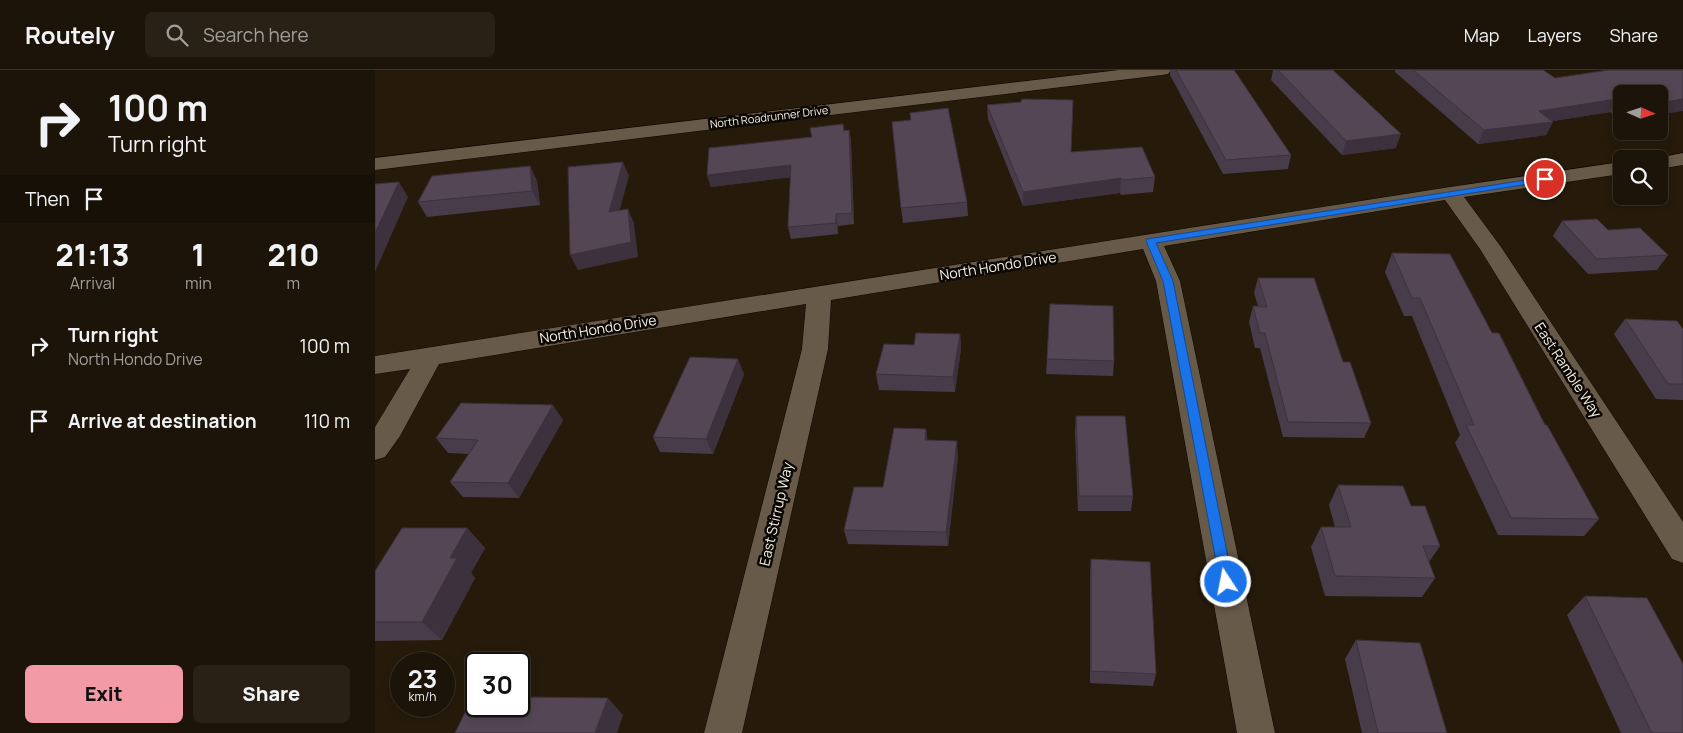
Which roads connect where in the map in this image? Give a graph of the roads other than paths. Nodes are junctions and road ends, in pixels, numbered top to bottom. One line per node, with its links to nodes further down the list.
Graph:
1 (1163, 70): 4 (street, North Roadrunner Drive)
2 (1683, 159): 3 (street)
3 (1668, 162)
4 (375, 164)
5 (1613, 169): 6 (street, North Hondo Drive)
6 (1450, 193): 7 (street, North Hondo Drive); 12 (street, East Ramble Way)
7 (1151, 241): 8 (street, North Hondo Drive); 14 (street)
8 (819, 294): 9 (street, North Hondo Drive); 13 (street, East Stirrup Way)
9 (431, 356): 10 (street, North Hondo Drive); 11 (street)
10 (375, 365)
11 (375, 449)
12 (1683, 549)
13 (723, 733)
14 (1255, 733)

